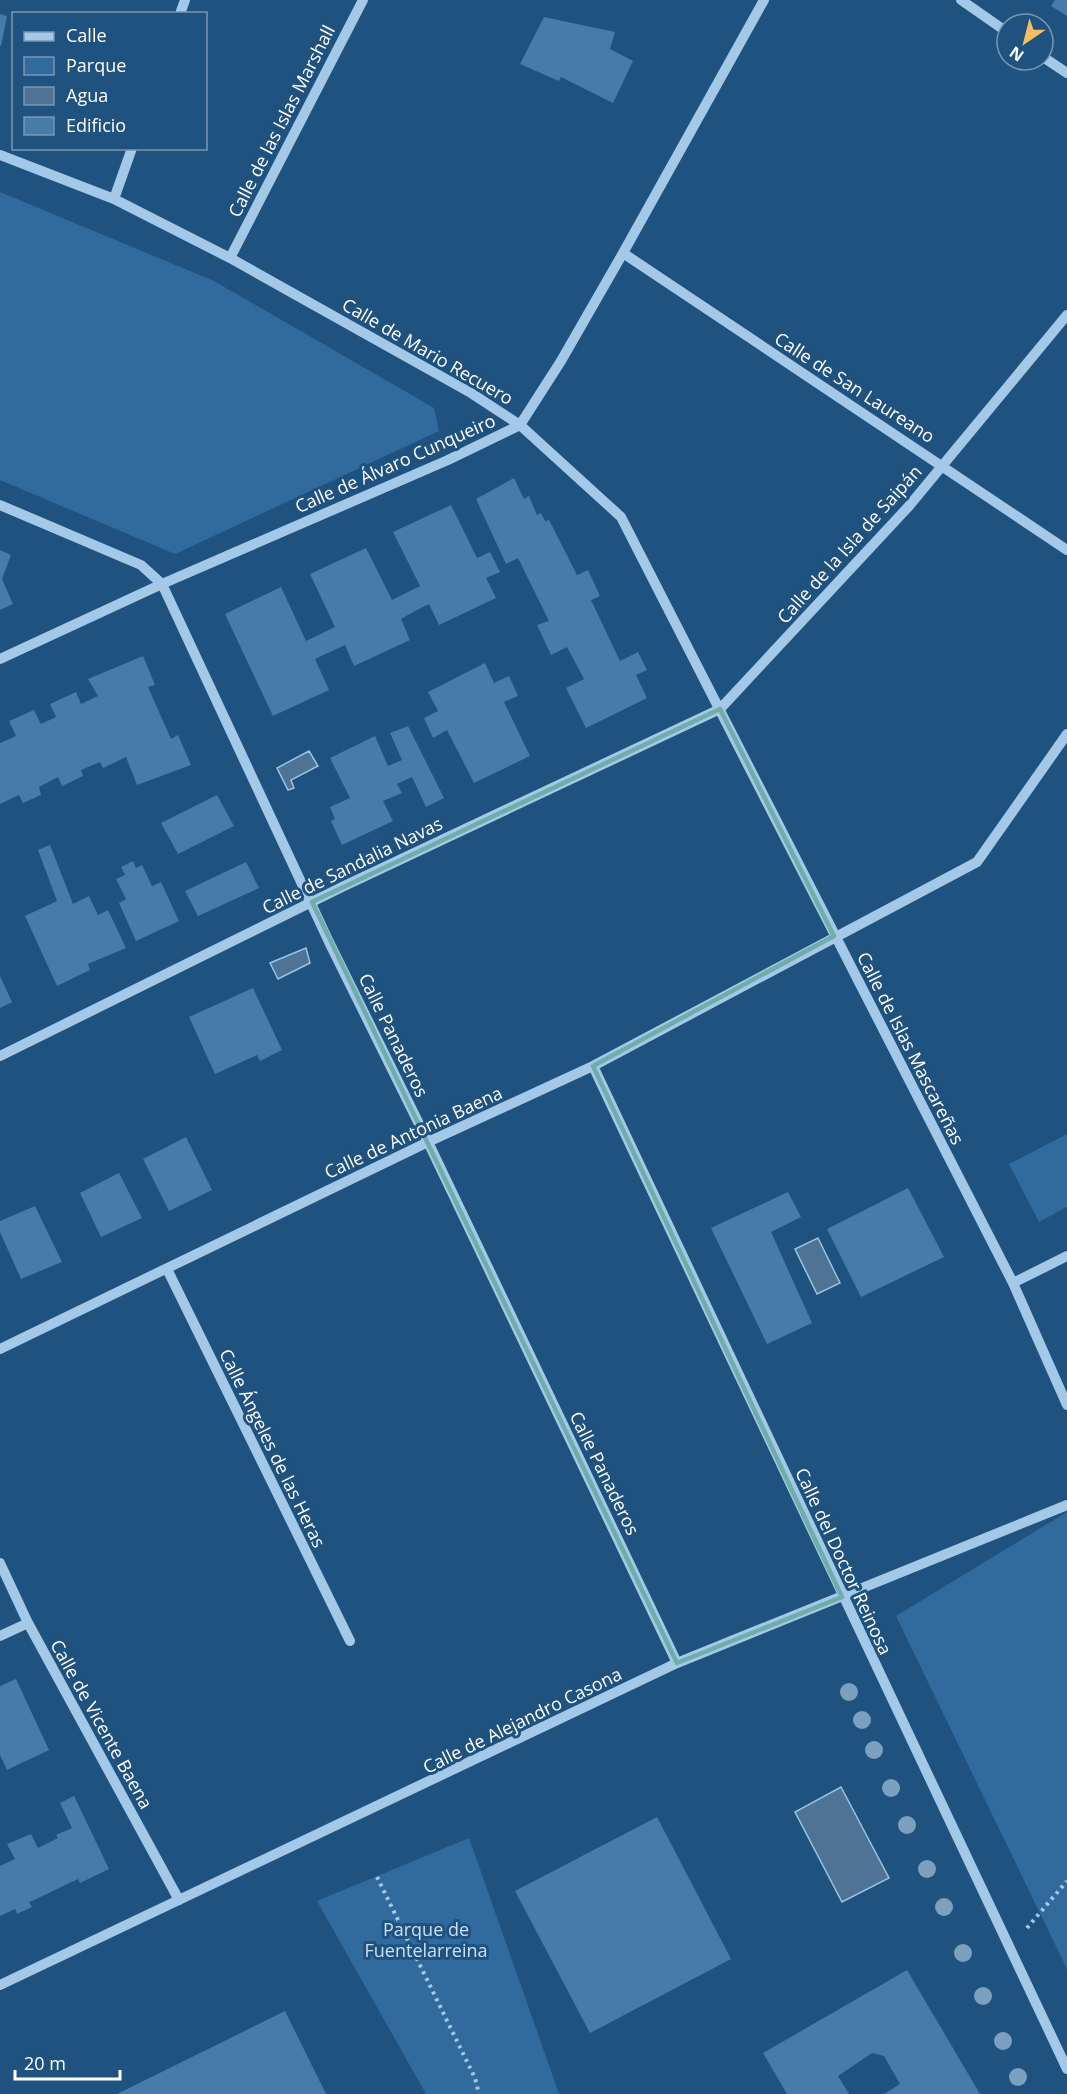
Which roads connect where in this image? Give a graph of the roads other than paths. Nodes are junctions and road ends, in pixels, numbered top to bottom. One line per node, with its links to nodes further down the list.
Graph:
1 (363, 0): 9 (street, Calle de las Islas Marshall)
2 (764, 0): 8 (street, Calle de Álvaro Cunqueiro)
3 (961, 0): 4 (street)
4 (995, 24)
5 (131, 150): 7 (street)
6 (0, 155): 7 (street, Calle de Mario Recuero)
7 (114, 199): 9 (street, Calle de Mario Recuero)
8 (623, 253): 11 (street, Calle de Álvaro Cunqueiro); 12 (street, Calle de San Laureano)
9 (230, 258): 11 (street, Calle de Mario Recuero)
10 (1067, 315): 12 (street, Calle de la Isla de Saipán)
11 (520, 425): 15 (street, Calle de Álvaro Cunqueiro); 17 (street, Calle de Mario Recuero)
12 (943, 465): 14 (street, Calle de San Laureano); 17 (street, Calle de la Isla de Saipán)
13 (0, 505): 15 (street, Calle Panaderos)
14 (1067, 550)
15 (162, 584): 16 (street, Calle de Álvaro Cunqueiro); 19 (street, Calle Panaderos)
16 (0, 659)
17 (720, 709): 19 (street, Calle de Sandalia Navas); 20 (street, Calle de Islas Mascareñas)
18 (1067, 734): 20 (street, Calle de Antonia Baena)
19 (312, 902): 21 (street, Calle de Sandalia Navas); 23 (street, Calle Panaderos)
20 (834, 936): 22 (street, Calle de Antonia Baena); 26 (street, Calle de Islas Mascareñas)
21 (0, 1056)
22 (593, 1066): 23 (street, Calle de Antonia Baena); 31 (street, Calle del Doctor Reinosa)
23 (428, 1142): 25 (street, Calle de Antonia Baena); 35 (street, Calle Panaderos)
24 (1067, 1256): 26 (street)
25 (167, 1269): 27 (street, Calle de Antonia Baena); 34 (street, Calle Ángeles de las Heras)
26 (1014, 1283): 28 (street, Calle de Islas Mascareñas)
27 (0, 1349)
28 (1067, 1405)
29 (1067, 1505): 31 (street, Calle de Alejandro Casona)
30 (0, 1563): 32 (street, Calle de Vicente Baena)
31 (842, 1597): 35 (street, Calle de Alejandro Casona); 38 (street, Calle del Doctor Reinosa)
32 (28, 1623): 33 (street); 36 (street, Calle de Vicente Baena)
33 (0, 1636)
34 (350, 1641)
35 (677, 1663): 36 (street, Calle de Alejandro Casona)
36 (179, 1900): 37 (street, Calle de Alejandro Casona)
37 (0, 1985)
38 (1067, 2069)

